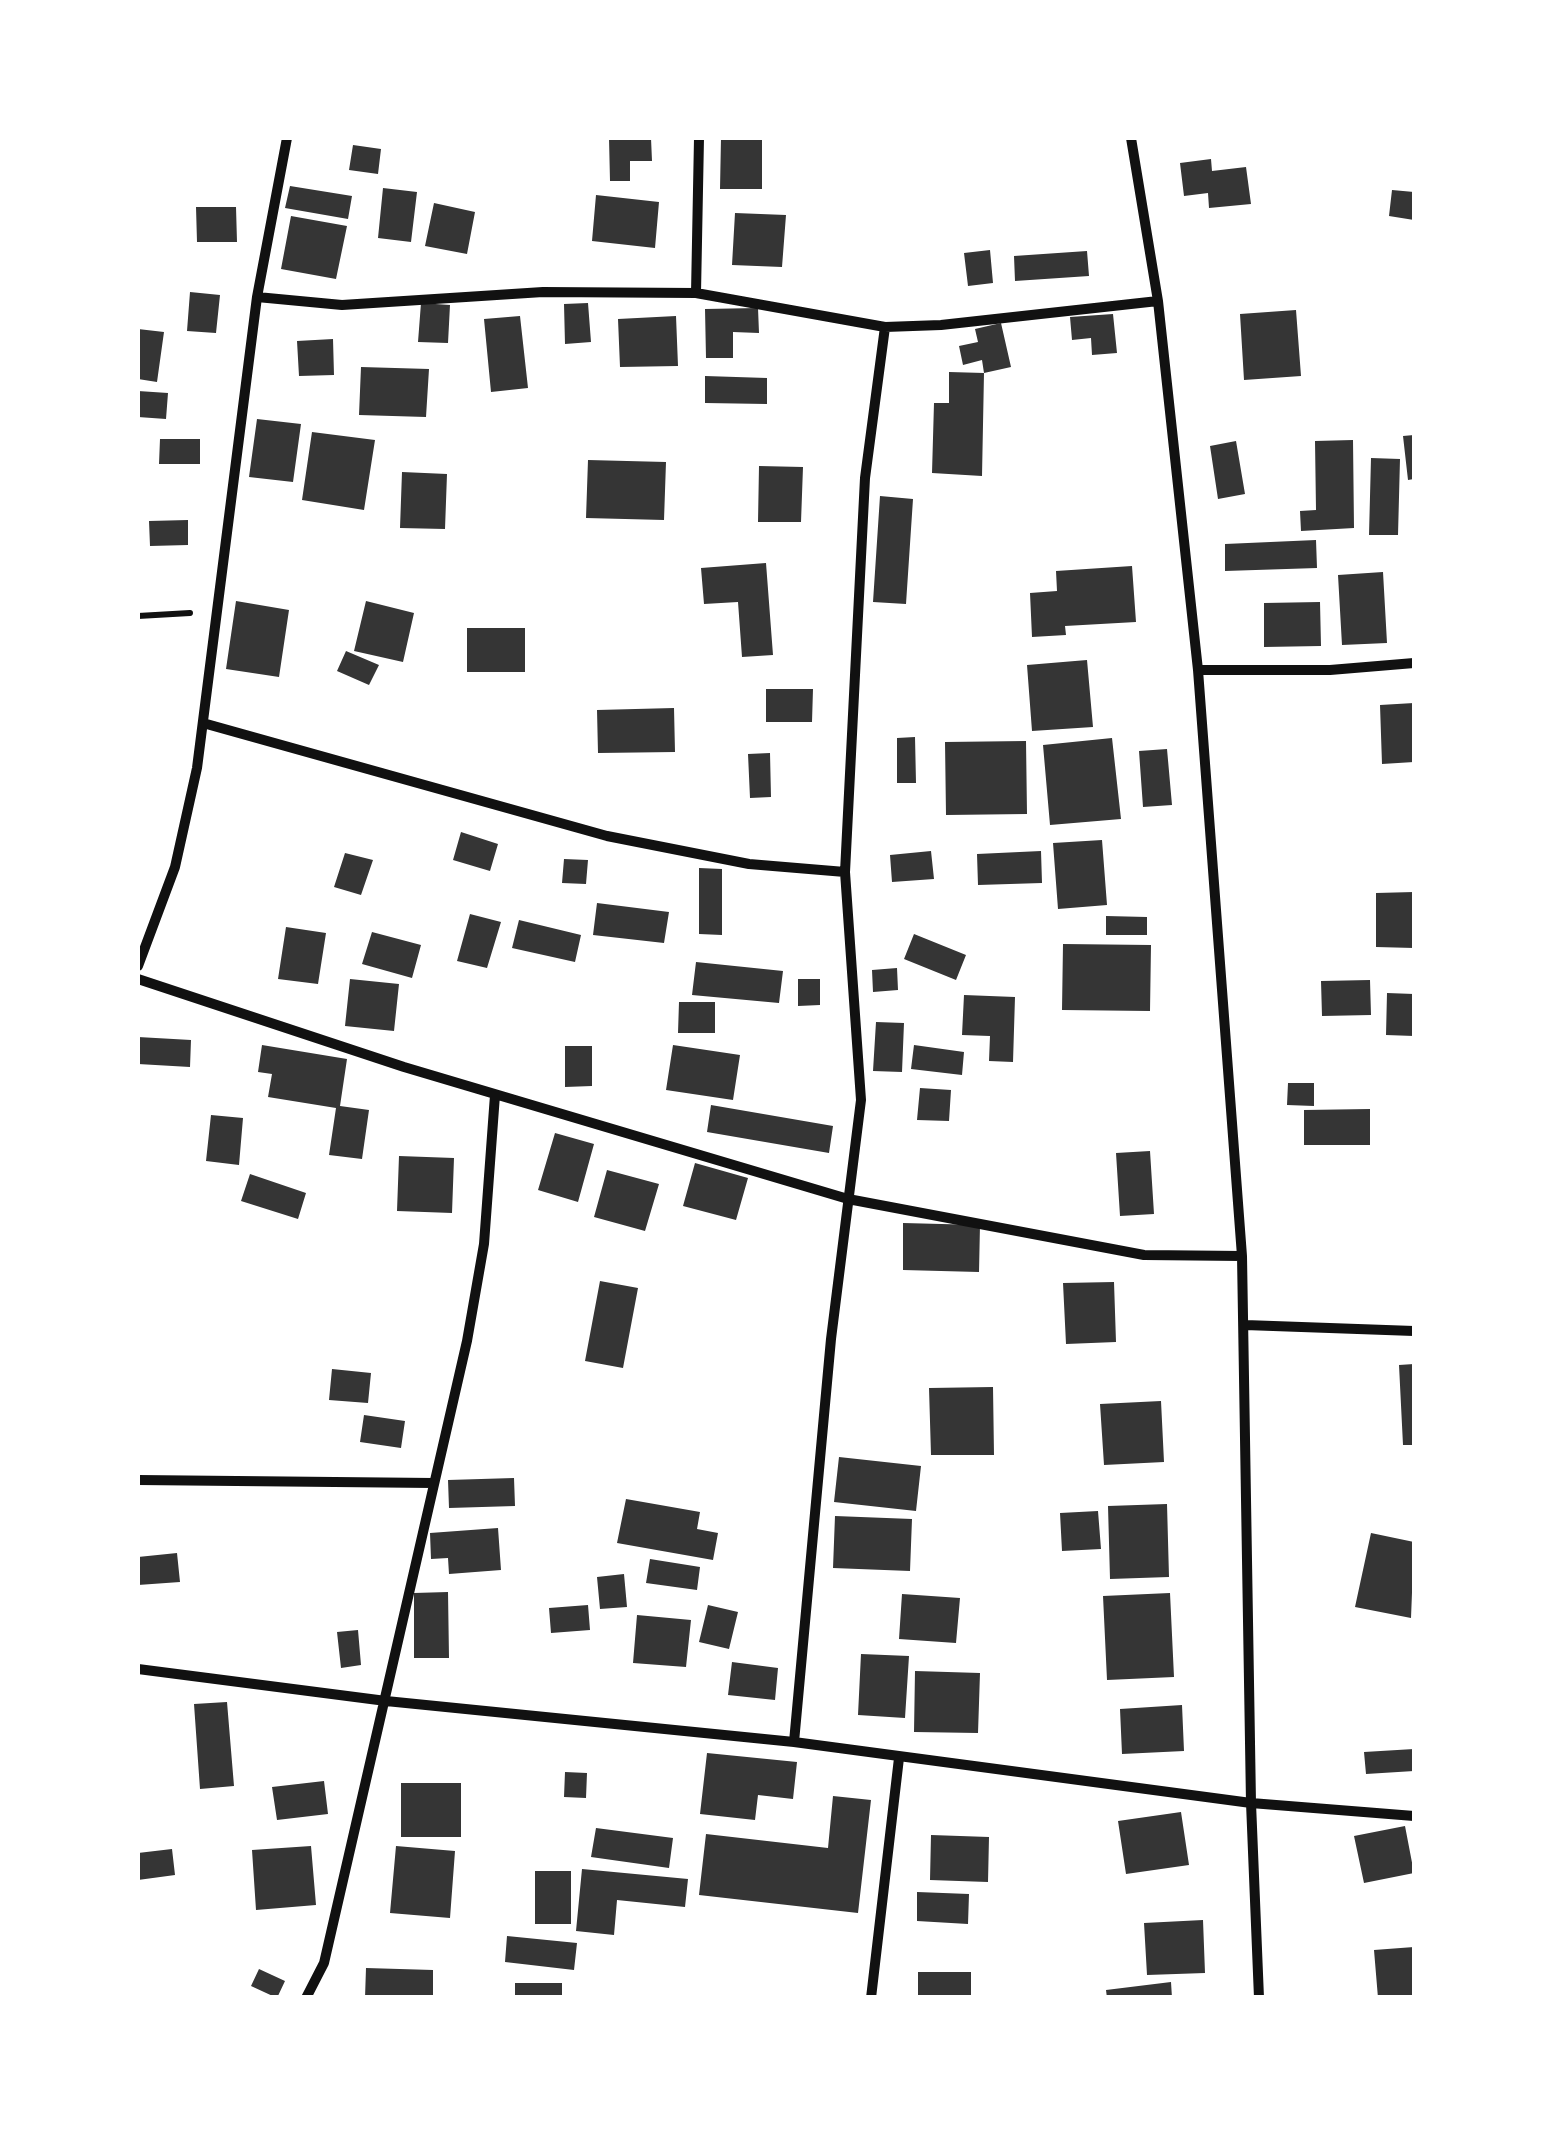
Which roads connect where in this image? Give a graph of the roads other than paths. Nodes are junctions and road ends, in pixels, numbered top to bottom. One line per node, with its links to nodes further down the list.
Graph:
1 (287, 138): 5 (street)
2 (699, 138): 4 (street)
3 (1131, 138): 6 (street)
4 (696, 293): 5 (street); 7 (street)
5 (257, 297): 10 (street)
6 (1158, 301): 7 (street); 9 (street)
7 (885, 327): 11 (street)
8 (1414, 662): 9 (street)
9 (1198, 670): 16 (street)
10 (203, 723): 11 (street); 12 (street)
11 (845, 872): 15 (street)
12 (138, 966)
13 (138, 979): 14 (street)
14 (494, 1094): 15 (street); 20 (street)
15 (848, 1199): 16 (street); 23 (street)
16 (1242, 1256): 17 (street)
17 (1245, 1326): 18 (street); 25 (street)
18 (1414, 1331)
19 (138, 1480): 20 (street)
20 (433, 1483): 22 (street)
21 (138, 1669): 22 (street)
22 (386, 1701): 23 (street); 27 (street)
23 (794, 1742): 24 (street)
24 (899, 1758): 25 (street); 28 (street)
25 (1250, 1803): 26 (street); 29 (street)
26 (1414, 1816)
27 (306, 1998)
28 (871, 1998)
29 (1259, 1998)

